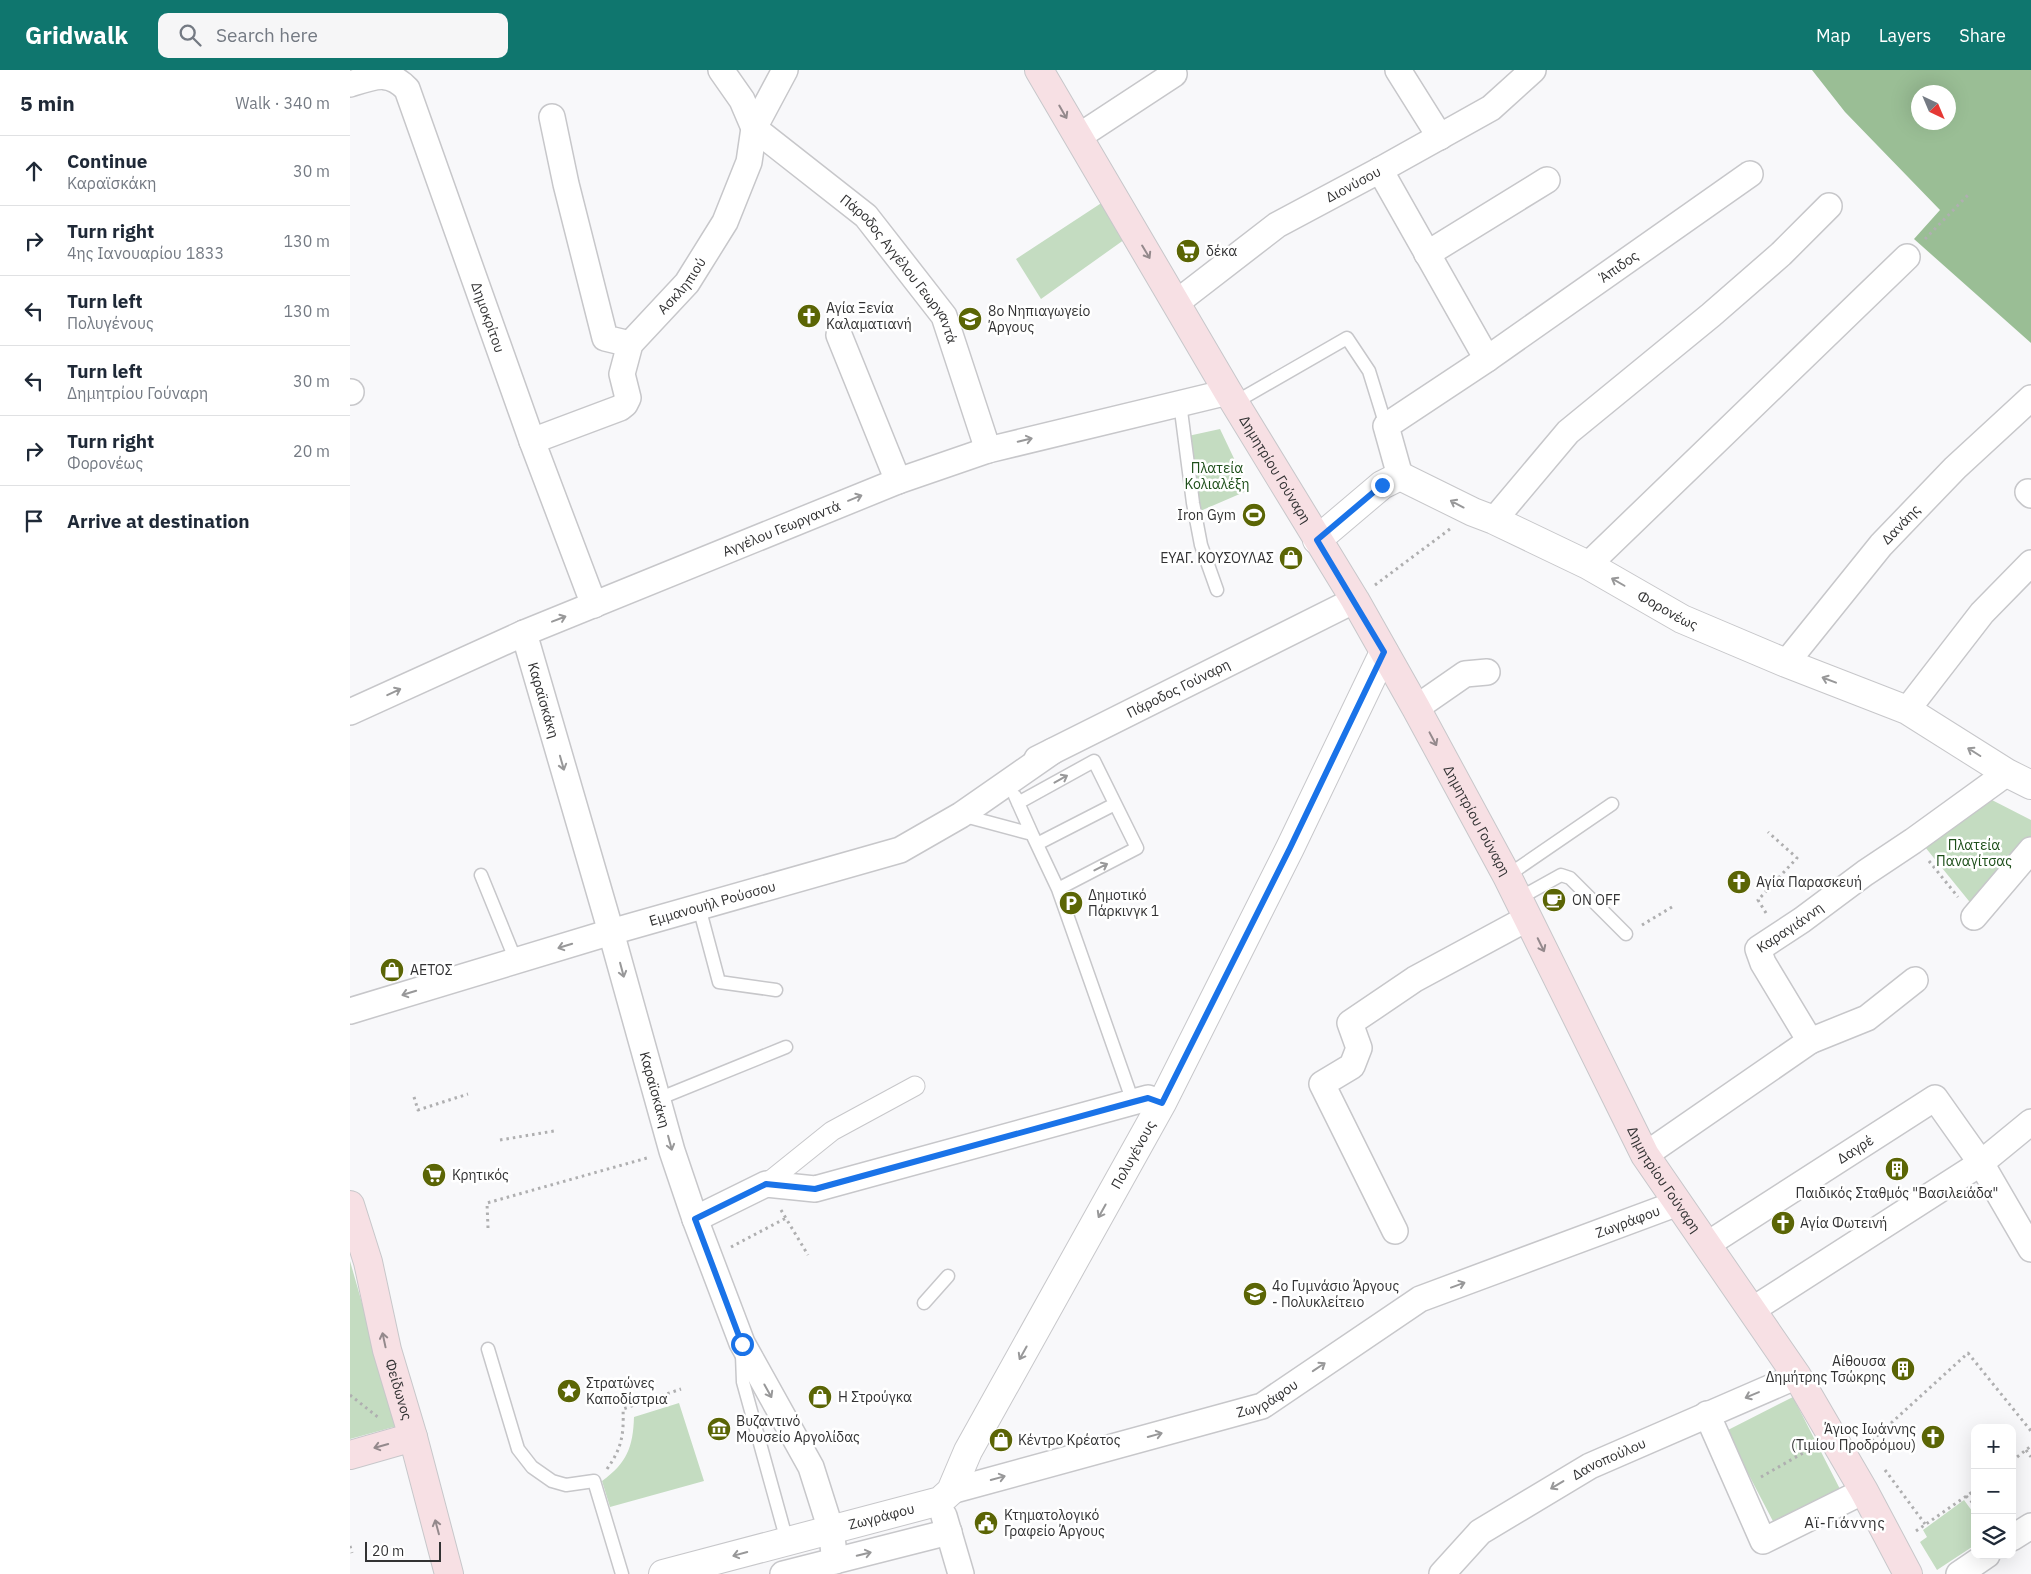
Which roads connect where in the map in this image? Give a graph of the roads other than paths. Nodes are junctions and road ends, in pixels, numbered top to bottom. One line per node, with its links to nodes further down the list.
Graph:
1 (721, 70): 10 (street)
2 (785, 70): 10 (street, Ασκληπιού)
3 (1039, 70): 11 (main road, Δημητρίου Γούναρη, one-way to 11)
4 (1398, 70): 12 (street)
5 (1533, 70): 12 (street, Διονύσου)
6 (387, 71): 8 (street, Δημοκρίτου); 27 (street, Δημοκρίτου)
7 (1175, 71): 11 (street)
8 (350, 84)
9 (552, 117): 21 (street)
10 (754, 128): 21 (street, Ασκληπιού); 28 (street, Πάροδος Αγγέλου Γεωργαντά)
11 (1078, 137): 19 (main road, Δημητρίου Γούναρη, one-way to 19)
12 (1440, 137): 13 (street, Διονύσου)
13 (1380, 170): 17 (street); 19 (street, Διονύσου)
14 (1750, 174): 22 (street, Άπιδος)
15 (1547, 180): 17 (street)
16 (1829, 206): 31 (street)
17 (1427, 254): 22 (street)
18 (1907, 257): 34 (street)
19 (1176, 303): 23 (main road, Δημητρίου Γούναρη)
20 (839, 335): 30 (street)
21 (630, 344): 27 (street, Ασκληπιού)
22 (1487, 359): 26 (street, Άπιδος)
23 (1231, 397): 25 (street, Αγγέλου Γεωργαντά); 26 (lane); 32 (main road, Δημητρίου Γούναρη)
24 (2031, 398): 40 (street, Δανάης)
25 (1180, 403): 28 (street, Αγγέλου Γεωργαντά, one-way to 25); 35 (lane)
26 (1386, 426): 29 (street)
27 (532, 442): 37 (street, Δημοκρίτου)
28 (988, 450): 30 (street, Αγγέλου Γεωργαντά)
29 (1400, 476): 31 (street, Φορονέως, one-way to 29); 32 (street)
30 (898, 481): 37 (street, Αγγέλου Γεωργαντά, one-way to 30)
31 (1483, 516): 34 (street, Φορονέως)
32 (1317, 540): 36 (main road, Δημητρίου Γούναρη)
33 (2031, 563): 43 (street)
34 (1588, 565): 40 (street, Φορονέως, one-way to 34)
35 (1217, 590)
36 (1355, 600): 39 (main road, Δημητρίου Γούναρη); 47 (street, Πάροδος Γούναρη)
37 (594, 605): 38 (street, Αγγέλου Γεωργαντά, one-way to 37)
38 (524, 632): 44 (street, Αγγέλου Γεωργαντά, one-way to 38); 58 (street, Καραϊσκάκη, one-way to 58)
39 (1384, 652): 42 (main road, Δημητρίου Γούναρη); 69 (street, Πολυγένους)
40 (1786, 663): 43 (street, Φορονέως, one-way to 40)
41 (1487, 672): 42 (street)
42 (1416, 708): 55 (main road, Δημητρίου Γούναρη, one-way to 55)
43 (1907, 710): 45 (street, Φορονέως, one-way to 43)
44 (350, 712)
45 (2007, 773): 46 (street, Φορονέως); 64 (street, Καραγιάννη)
46 (2031, 785)
47 (1009, 787): 48 (lane, one-way to 48); 50 (street, Εμμανουήλ Ρούσσου); 51 (lane)
48 (1115, 804): 51 (lane); 54 (lane, one-way to 48)
49 (1612, 804): 55 (lane)
50 (961, 815): 51 (lane); 56 (street, Εμμανουήλ Ρούσσου)
51 (1035, 839): 54 (lane)
52 (2031, 850): 57 (street)
53 (482, 875): 60 (lane)
54 (1058, 889): 68 (lane)
55 (1518, 897): 59 (lane); 71 (main road, Δημητρίου Γούναρη, one-way to 71); 77 (street)
56 (699, 907): 58 (street, Εμμανουήλ Ρούσσου); 62 (lane)
57 (1974, 917)
58 (612, 932): 60 (street, Εμμανουήλ Ρούσσου, one-way to 60); 67 (street, Καραϊσκάκη, one-way to 67)
59 (1626, 934)
60 (516, 961): 63 (street, Εμμανουήλ Ρούσσου, one-way to 63)
61 (1915, 980): 64 (street)
62 (776, 990)
63 (350, 1011)
64 (1810, 1041): 71 (street)
65 (786, 1047): 67 (lane)
66 (915, 1086): 73 (street)
67 (658, 1099): 76 (street, Καραϊσκάκη, one-way to 76)
68 (1133, 1102): 69 (street); 73 (street)
69 (1162, 1103): 90 (street, Πολυγένους, one-way to 90)
70 (2031, 1122): 72 (street)
71 (1645, 1155): 74 (main road, Δημητρίου Γούναρη)
72 (1981, 1163): 78 (street, Δαγρέ); 79 (street); 82 (street)
73 (766, 1184): 76 (street)
74 (1678, 1204): 78 (main road, Δημητρίου Γούναρη); 90 (street, Ζωγράφου, one-way to 74)
75 (350, 1205): 87 (main road, Φείδωνος, one-way to 75)
76 (695, 1219): 83 (street, Καραϊσκάκη)
77 (1395, 1231)
78 (1708, 1244): 82 (main road, Δημητρίου Γούναρη)
79 (2031, 1249)
80 (948, 1276): 81 (lane)
81 (924, 1303)
82 (1752, 1310): 85 (main road, Δημητρίου Γούναρη)
83 (742, 1344): 92 (street, Καραϊσκάκη, one-way to 92); 95 (lane)
84 (488, 1349): 99 (lane)
85 (1797, 1376): 86 (street, Δανοπούλου, one-way to 86); 89 (main road, Δημητρίου Γούναρη)
86 (1707, 1414): 89 (street); 103 (street, Δανοπούλου, one-way to 103)
87 (413, 1437): 88 (main road, one-way to 88); 98 (main road, Φείδωνος, one-way to 87)
88 (350, 1455)
89 (1864, 1491): 104 (main road, Δημητρίου Γούναρη)
90 (945, 1496): 92 (street, Ζωγράφου); 93 (street)
91 (2031, 1526): 94 (street)
92 (831, 1530): 95 (street, Ζωγράφου); 97 (street, Ζωγράφου)
93 (949, 1532): 97 (street, one-way to 93); 102 (street)
94 (2016, 1535)
95 (787, 1541): 100 (street, Ζωγράφου, one-way to 100)
96 (1981, 1559): 105 (street)
97 (836, 1561): 101 (street)
98 (449, 1574)
99 (622, 1574)
100 (663, 1574)
101 (782, 1574)
102 (961, 1574)
103 (1442, 1574)
104 (1908, 1574)
105 (1959, 1574)

